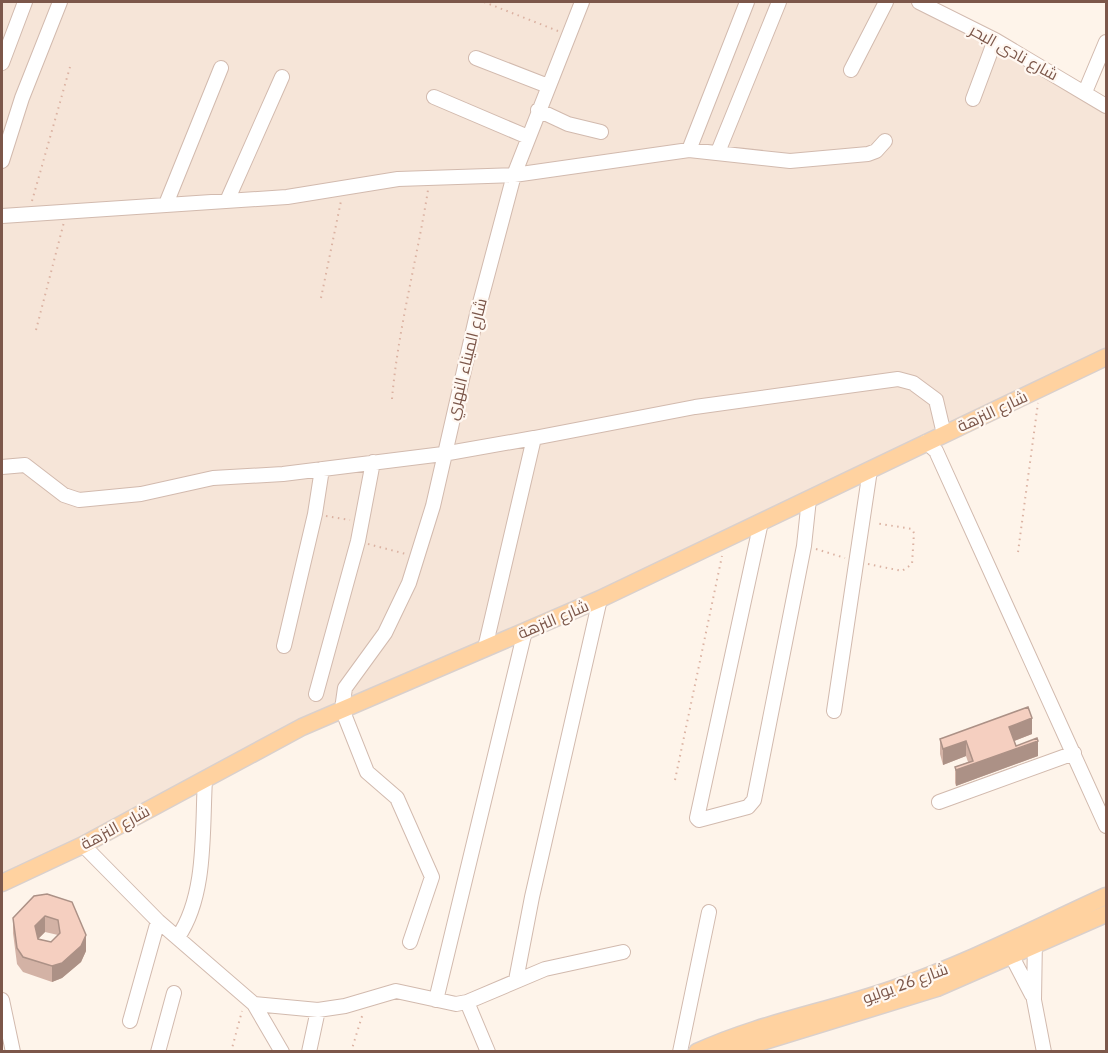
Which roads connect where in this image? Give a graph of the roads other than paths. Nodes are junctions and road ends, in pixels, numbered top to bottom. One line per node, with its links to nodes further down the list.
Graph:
1 (25, 2): 11 (street)
2 (60, 2): 26 (street)
3 (582, 2): 15 (street, شارع الميناء النهري)
4 (747, 2): 24 (street)
5 (779, 2): 25 (street)
6 (886, 2): 13 (street)
7 (919, 2): 8 (street, شارع نادى البحر)
8 (995, 40): 16 (street, شارع نادى البحر); 18 (street)
9 (1107, 42): 16 (street)
10 (476, 58): 15 (street)
11 (2, 63)
12 (221, 68): 29 (street)
13 (851, 70)
14 (282, 77): 28 (street)
15 (548, 86): 20 (street, شارع الميناء النهري)
16 (1085, 92): 19 (street, شارع نادى البحر)
17 (434, 97): 22 (street)
18 (974, 99)
19 (1107, 106)
20 (538, 110): 21 (street); 22 (street, شارع الميناء النهري)
21 (601, 132)
22 (528, 137): 27 (street, شارع الميناء النهري)
23 (885, 141): 25 (street)
24 (689, 150): 25 (street); 27 (street)
25 (718, 152)
26 (2, 161)
27 (514, 175): 28 (street); 35 (street, شارع الميناء النهري)
28 (227, 201): 29 (street)
29 (166, 204): 30 (street)
30 (2, 216)
31 (1107, 357): 32 (main road, شارع النزهة)
32 (944, 434): 33 (street); 34 (main road, شارع النزهة)
33 (534, 438): 35 (street); 45 (street)
34 (926, 442): 39 (main road, شارع النزهة); 49 (street)
35 (443, 454): 36 (street); 47 (street, شارع الميناء النهري)
36 (373, 462): 38 (street); 46 (street)
37 (2, 466): 38 (street)
38 (322, 469): 44 (street)
39 (870, 470): 40 (main road, شارع النزهة); 48 (street)
40 (809, 499): 41 (main road, شارع النزهة); 41 (street)
41 (761, 522): 42 (main road, شارع النزهة)
42 (600, 599): 43 (main road, شارع النزهة); 65 (street)
43 (525, 631): 45 (main road, شارع النزهة); 69 (street)
44 (284, 646)
45 (485, 648): 47 (main road, شارع النزهة)
46 (316, 694)
47 (342, 709): 50 (main road, شارع النزهة); 61 (street)
48 (834, 711)
49 (1074, 753): 51 (street); 52 (street)
50 (205, 779): 53 (main road, شارع النزهة); 60 (street)
51 (939, 802)
52 (1107, 826)
53 (83, 845): 54 (main road, شارع النزهة); 58 (street)
54 (2, 883)
55 (1107, 896): 59 (main road, شارع 26 يوليو)
56 (709, 912): 79 (street)
57 (1107, 914): 62 (main road, شارع 26 يوليو)
58 (158, 921): 60 (street); 73 (street)
59 (1035, 928): 62 (street); 63 (main road, شارع 26 يوليو)
60 (178, 937): 68 (street)
61 (410, 942)
62 (1034, 946): 63 (main road, شارع 26 يوليو); 70 (street)
63 (1008, 949): 70 (street); 80 (main road, شارع 26 يوليو); 81 (main road, شارع 26 يوليو)
64 (623, 952): 65 (street)
65 (516, 980): 71 (street)
66 (174, 993): 75 (street)
67 (2, 1000): 74 (street)
68 (250, 1000): 72 (street); 76 (street)
69 (436, 1000): 71 (street); 72 (street)
70 (1034, 1000): 82 (street)
71 (467, 1002): 78 (street)
72 (318, 1010): 77 (street)
73 (130, 1021)
74 (13, 1052)
75 (158, 1052)
76 (282, 1052)
77 (309, 1052)
78 (488, 1052)
79 (680, 1052)
80 (697, 1052)
81 (729, 1052)
82 (1044, 1052)

